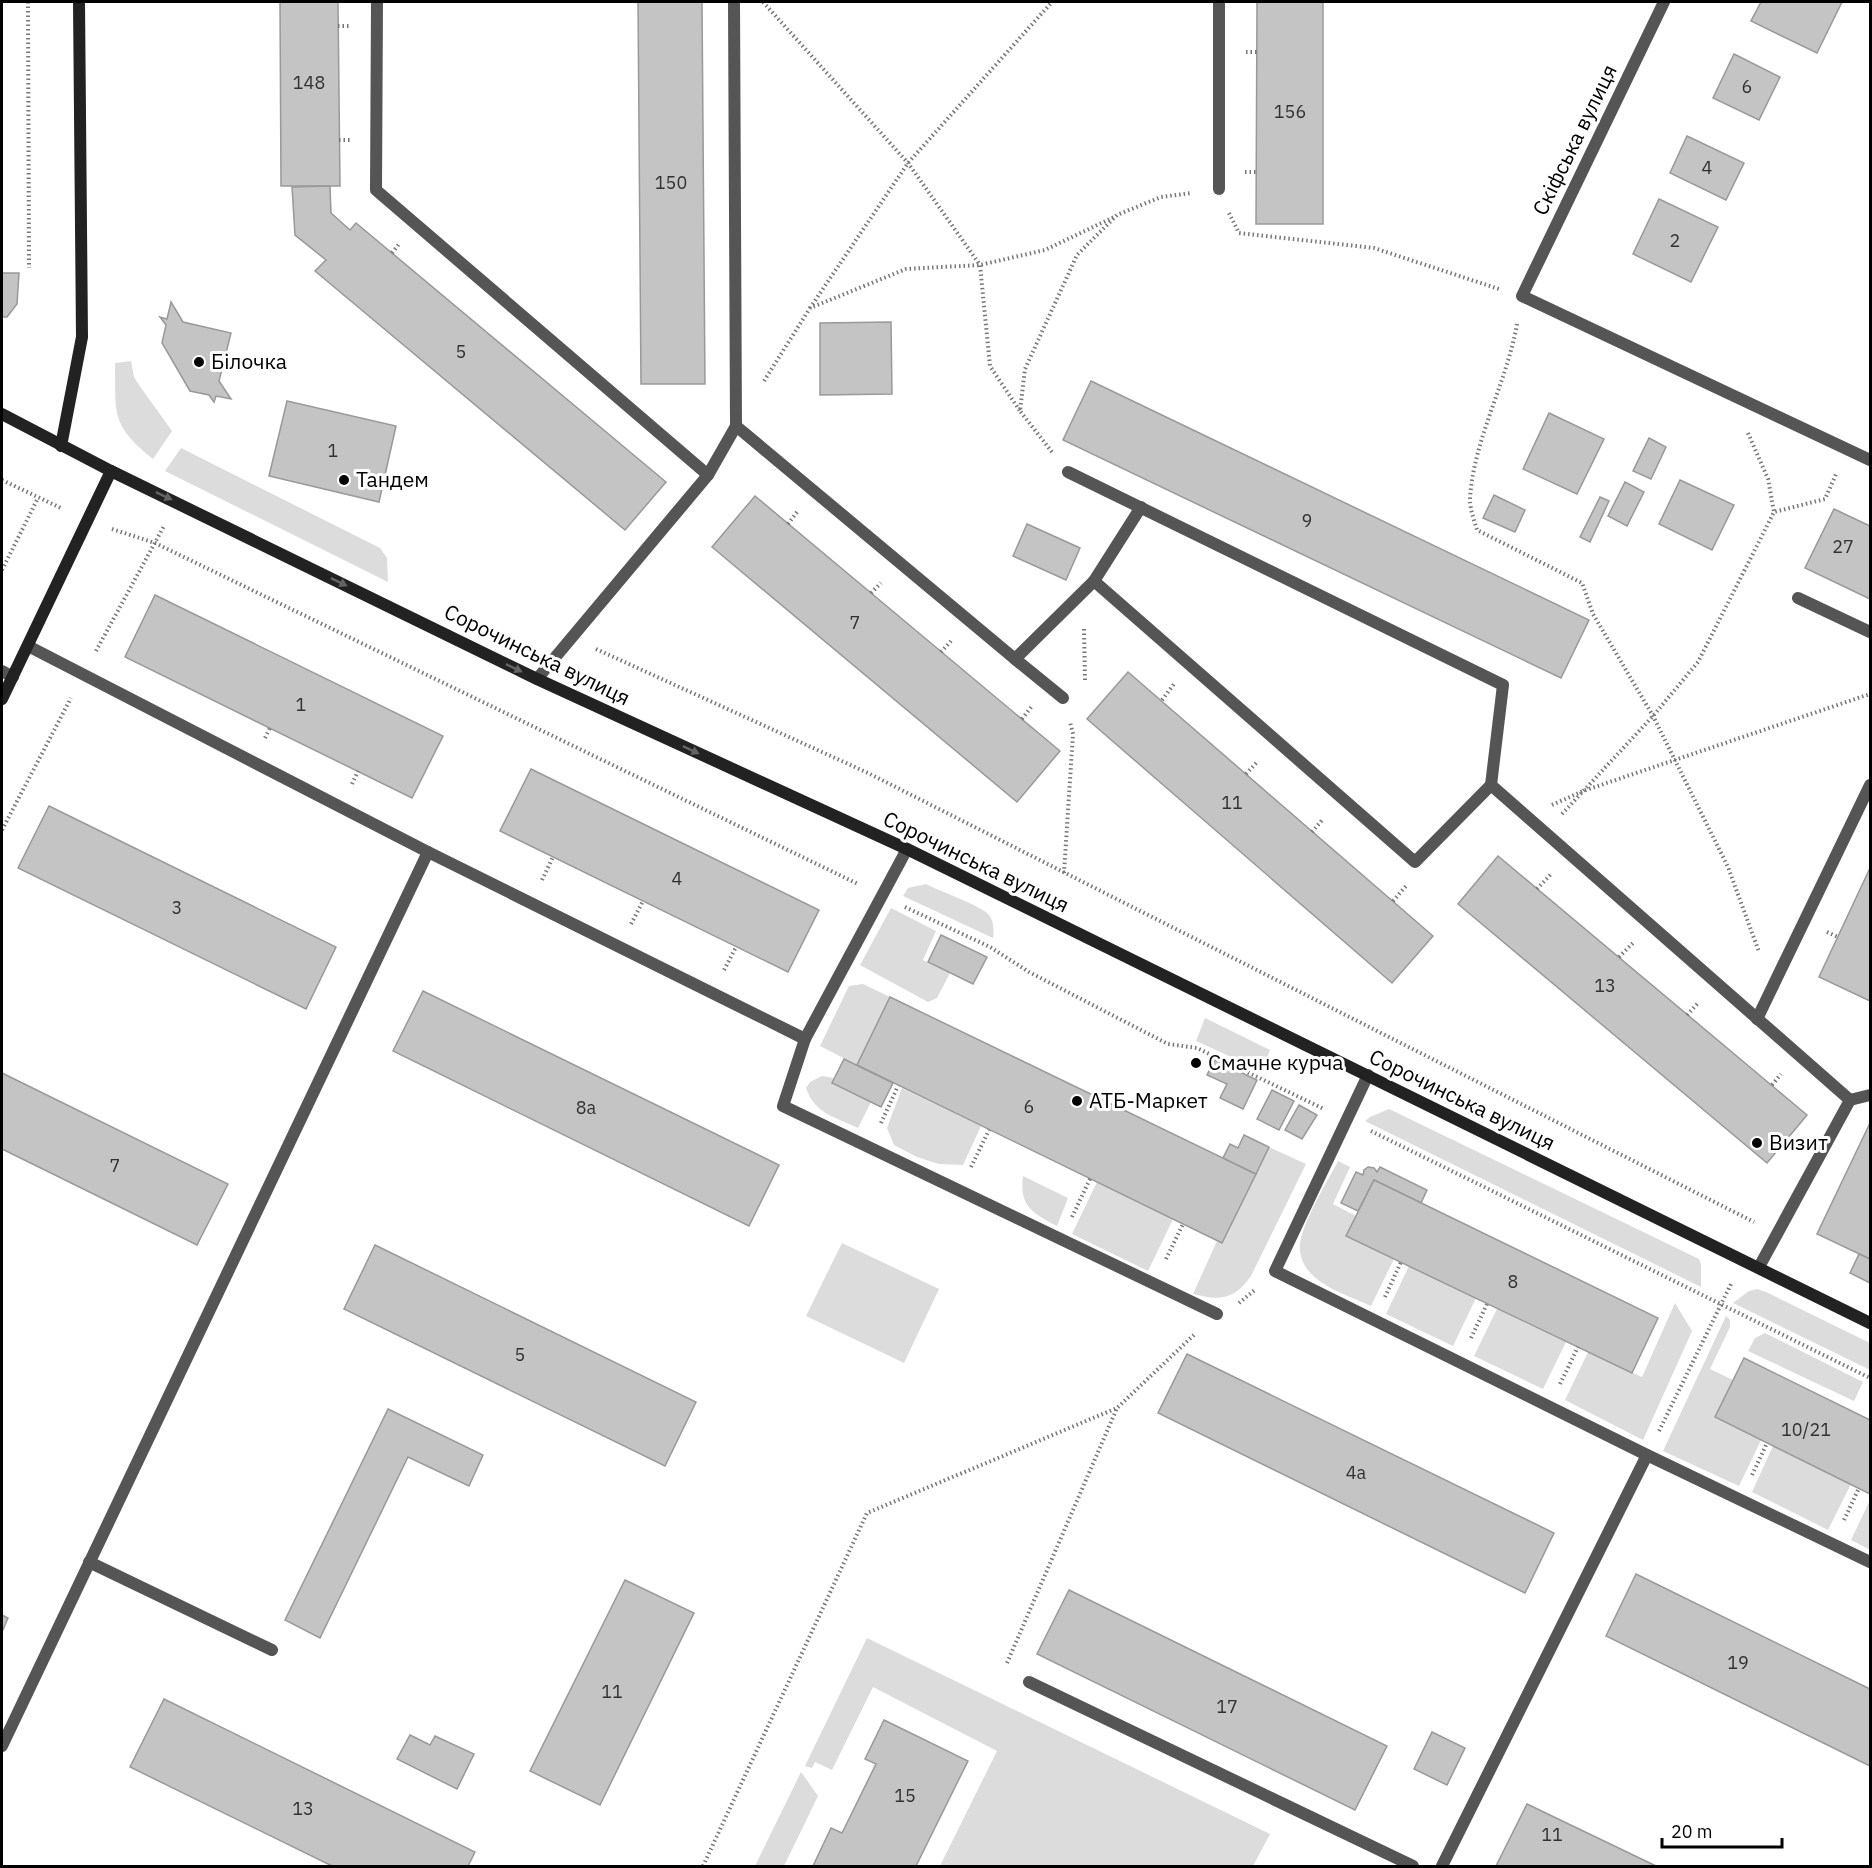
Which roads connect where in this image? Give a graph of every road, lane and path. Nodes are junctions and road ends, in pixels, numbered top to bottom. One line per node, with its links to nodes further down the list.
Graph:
1 (28, 2): 13 (path)
2 (79, 2): 21 (street)
3 (377, 2): 26 (street)
4 (734, 2): 20 (street)
5 (764, 2): 9 (path)
6 (1052, 2): 9 (path)
7 (1219, 2): 10 (street)
8 (1664, 2): 14 (street, Скіфська вулиця)
9 (908, 163): 12 (path); 15 (path)
10 (1218, 189): 11 (path); 14 (path)
11 (1117, 215): 12 (path); 18 (path)
12 (980, 265): 15 (path); 18 (path)
13 (29, 268)
14 (1522, 296): 17 (street); 46 (path)
15 (810, 308): 16 (path)
16 (760, 387)
17 (1731, 394): 22 (street); 30 (path)
18 (1020, 411): 25 (path)
19 (2, 414): 21 (street, Сорочинська вулиця)
20 (736, 426): 26 (street); 39 (street)
21 (61, 446): 24 (street, Сорочинська вулиця)
22 (1847, 449): 23 (street); 30 (path)
23 (1870, 460)
24 (111, 471): 31 (street); 41 (street, Сорочинська вулиця, one-way to 41)
25 (1068, 471): 29 (street)
26 (708, 475): 37 (street)
27 (2, 480): 28 (path)
28 (38, 498): 31 (path); 32 (path)
29 (1141, 507): 33 (street); 50 (street)
30 (1774, 512): 46 (path)
31 (86, 520): 38 (street); 58 (path)
32 (2, 570)
33 (1094, 581): 39 (street); 50 (street)
34 (1797, 598): 36 (street)
35 (1084, 626): 42 (path)
36 (1870, 632)
37 (571, 638): 41 (street); 57 (path)
38 (28, 646): 40 (street); 56 (street)
39 (1015, 659): 44 (street)
40 (7, 674): 45 (street)
41 (537, 679): 55 (street, Сорочинська вулиця, one-way to 55)
42 (1085, 688)
43 (1870, 694): 49 (path)
44 (1063, 698): 48 (path)
45 (2, 699)
46 (1653, 716): 49 (path); 52 (path)
47 (1076, 725): 48 (path)
48 (1073, 734): 57 (path)
49 (1674, 760): 52 (path); 59 (path)
50 (1491, 785): 53 (street)
51 (1870, 785): 59 (street)
52 (1583, 791): 53 (path); 54 (path)
53 (1527, 816): 54 (street)
54 (1545, 832): 60 (street)
55 (907, 849): 58 (street); 62 (street, Сорочинська вулиця)
56 (428, 852): 61 (street); 94 (street)
57 (1064, 873): 72 (path)
58 (882, 896): 61 (street); 66 (path)
59 (1773, 987): 60 (street)
60 (1757, 1020): 65 (street)
61 (805, 1040): 68 (street)
62 (1368, 1075): 66 (street); 74 (street, Сорочинська вулиця)
63 (898, 1086): 68 (path)
64 (1870, 1095): 65 (street)
65 (1850, 1100): 72 (street)
66 (1346, 1119): 77 (street); 80 (path)
67 (989, 1130): 70 (path)
68 (869, 1148): 70 (street)
69 (1090, 1179): 73 (path)
70 (960, 1191): 73 (street)
71 (1183, 1224): 78 (path)
72 (1777, 1233): 76 (street)
73 (1062, 1240): 78 (street)
74 (1744, 1259): 76 (street, Сорочинська вулиця); 80 (path)
75 (1401, 1262): 82 (path)
76 (1759, 1267): 83 (street, Сорочинська вулиця)
77 (1275, 1271): 81 (path); 82 (street)
78 (1154, 1284): 81 (street)
79 (1487, 1304): 85 (path)
80 (1722, 1304): 86 (path); 90 (path)
81 (1217, 1314): 88 (path)
82 (1375, 1320): 85 (street)
83 (1870, 1323)
84 (1578, 1347): 87 (path)
85 (1459, 1362): 87 (street)
86 (1870, 1378)
87 (1549, 1406): 90 (street)
88 (1118, 1408): 97 (path); 99 (path)
89 (1767, 1443): 92 (path)
90 (1647, 1455): 92 (street); 101 (street)
91 (1859, 1488): 93 (path)
92 (1741, 1500): 93 (street)
93 (1833, 1544): 95 (street)
94 (89, 1562): 96 (street); 98 (street)
95 (1870, 1562)
96 (272, 1650)
97 (1029, 1682): 100 (street)
98 (2, 1746)
99 (703, 1866)
100 (1413, 1866)
101 (1442, 1866)

